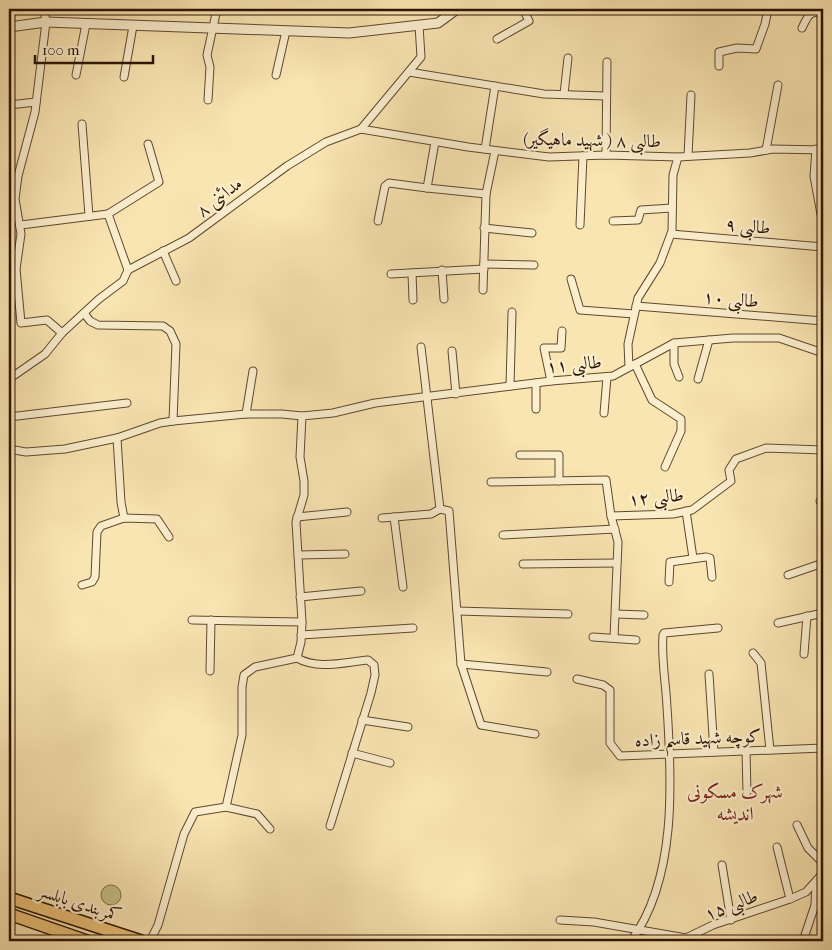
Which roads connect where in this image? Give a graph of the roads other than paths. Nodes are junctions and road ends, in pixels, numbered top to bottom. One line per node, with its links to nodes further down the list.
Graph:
1 (44, 9): 7 (street)
2 (216, 9): 13 (street)
3 (457, 9): 9 (street)
4 (523, 9): 15 (street)
5 (768, 9): 18 (street)
6 (823, 13): 12 (street)
7 (46, 22): 8 (street); 11 (street); 29 (street)
8 (86, 24): 10 (street); 20 (street)
9 (420, 25): 14 (street); 19 (street, مدائنی ۸)
10 (133, 26): 13 (street); 22 (street)
11 (9, 27)
12 (802, 28)
13 (213, 29): 14 (street); 28 (street)
14 (286, 31): 21 (street)
15 (496, 39)
16 (568, 58): 25 (street)
17 (607, 62): 27 (street)
18 (719, 66)
19 (409, 72): 24 (street); 32 (street, مدائنی ۸)
20 (76, 75)
21 (276, 75)
22 (124, 77)
23 (778, 85): 37 (street)
24 (495, 86): 25 (street); 35 (street)
25 (564, 94): 27 (street)
26 (690, 94): 41 (street)
27 (606, 96): 39 (street)
28 (208, 100)
29 (36, 102): 30 (street); 50 (street)
30 (9, 104)
31 (82, 124): 47 (street)
32 (361, 129): 33 (street, طالبی ۸ ( شهید ماهیگیر)); 57 (street, مدائنی ۸)
33 (435, 142): 35 (street, طالبی ۸ ( شهید ماهیگیر)); 43 (street)
34 (148, 144): 46 (street)
35 (485, 149): 36 (street, طالبی ۸ ( شهید ماهیگیر))
36 (496, 150): 40 (street, طالبی ۸ ( شهید ماهیگیر)); 44 (street)
37 (766, 150): 38 (street, طالبی ۸ ( شهید ماهیگیر)); 41 (street, طالبی ۸ ( شهید ماهیگیر))
38 (820, 150): 52 (street)
39 (606, 155): 40 (street, طالبی ۸ ( شهید ماهیگیر)); 42 (street, طالبی ۸ ( شهید ماهیگیر))
40 (584, 156): 51 (street)
41 (688, 156): 42 (street, طالبی ۸ ( شهید ماهیگیر))
42 (678, 157): 45 (street)
43 (427, 188): 44 (street); 48 (street)
44 (486, 194): 53 (street)
45 (672, 208): 49 (street); 55 (street)
46 (108, 214): 47 (street); 61 (street)
47 (89, 216): 50 (street)
48 (378, 221)
49 (613, 221)
50 (20, 225): 60 (street)
51 (580, 225)
52 (823, 225)
53 (484, 228): 54 (street); 59 (street)
54 (532, 232)
55 (671, 234): 56 (street, طالبی ۹); 71 (street)
56 (823, 247)
57 (163, 250): 61 (street, مدائنی ۸); 67 (street)
58 (534, 265): 59 (street)
59 (484, 266): 62 (street); 68 (street)
60 (16, 269): 65 (street); 77 (street)
61 (128, 270): 73 (street, مدائنی ۸)
62 (442, 270): 63 (street); 69 (street)
63 (412, 273): 64 (street); 70 (street)
64 (391, 274)
65 (9, 276)
66 (571, 279): 74 (street)
67 (176, 281)
68 (483, 290)
69 (444, 299)
70 (414, 300)
71 (636, 306): 74 (street); 75 (street, طالبی ۱۰)
72 (512, 312): 91 (street)
73 (84, 313): 77 (street, مدائنی ۸); 100 (street)
74 (634, 314): 83 (street)
75 (823, 322)
76 (562, 331): 89 (street)
77 (62, 333): 87 (street, مدائنی ۸)
78 (709, 340): 79 (street, طالبی ۱۱); 82 (street, طالبی ۱۱); 88 (street)
79 (674, 344): 83 (street, طالبی ۱۱); 85 (street)
80 (421, 347): 93 (street)
81 (452, 351): 92 (street)
82 (823, 353)
83 (632, 365): 86 (street, طالبی ۱۱); 105 (street)
84 (253, 371): 97 (street)
85 (679, 376)
86 (607, 377): 89 (street, طالبی ۱۱); 96 (street)
87 (9, 379)
88 (698, 379)
89 (551, 381): 90 (street, طالبی ۱۱)
90 (536, 383): 91 (street, طالبی ۱۱); 95 (street)
91 (510, 386): 92 (street, طالبی ۱۱)
92 (456, 394): 93 (street, طالبی ۱۱)
93 (428, 397): 98 (street, طالبی ۱۱); 108 (street)
94 (126, 403): 99 (street)
95 (536, 409)
96 (604, 413)
97 (246, 414): 98 (street, طالبی ۱۱); 100 (street, طالبی ۱۱)
98 (302, 416): 112 (street)
99 (9, 417)
100 (174, 421): 101 (street, طالبی ۱۱)
101 (117, 438): 102 (street, طالبی ۱۱); 114 (street)
102 (9, 449)
103 (823, 450): 109 (street, طالبی ۱۲)
104 (520, 455): 106 (street)
105 (665, 467)
106 (558, 481): 107 (street); 111 (street)
107 (491, 482)
108 (440, 509): 113 (street); 132 (street)
109 (686, 511): 111 (street, طالبی ۱۲); 121 (street)
110 (347, 512): 112 (street)
111 (610, 516): 116 (street)
112 (297, 517): 120 (street)
113 (394, 517): 115 (street); 129 (street)
114 (124, 518): 118 (street); 128 (street)
115 (382, 518)
116 (614, 529): 117 (street); 122 (street)
117 (503, 535)
118 (169, 537)
119 (345, 554): 120 (street)
120 (298, 555): 131 (street)
121 (693, 558): 126 (street); 127 (street)
122 (616, 563): 124 (street); 135 (street)
123 (823, 563): 125 (street)
124 (523, 564)
125 (788, 575)
126 (712, 577)
127 (669, 582)
128 (82, 585)
129 (403, 587)
130 (361, 591): 131 (street)
131 (300, 597): 140 (street)
132 (457, 611): 134 (street); 151 (street)
133 (823, 613): 137 (street)
134 (568, 614)
135 (616, 614): 136 (street); 146 (street)
136 (644, 615)
137 (807, 616): 141 (street); 149 (street)
138 (192, 620): 139 (street)
139 (211, 620): 140 (street); 152 (street)
140 (302, 622): 144 (street)
141 (778, 623)
142 (413, 628): 144 (street)
143 (718, 628): 164 (street)
144 (301, 635): 150 (street)
145 (593, 637): 146 (street)
146 (614, 638): 147 (street)
147 (636, 640)
148 (753, 653): 160 (street)
149 (804, 654)
150 (297, 658): 156 (street); 167 (street)
151 (461, 664): 153 (street); 158 (street)
152 (210, 672)
153 (547, 672)
154 (709, 674): 162 (street)
155 (577, 679): 164 (street, کوچه شهید قاسم زاده)
156 (362, 720): 157 (street); 163 (street)
157 (408, 727)
158 (535, 734)
159 (823, 748): 160 (street, کوچه شهید قاسم زاده)
160 (770, 750): 161 (street, کوچه شهید قاسم زاده)
161 (746, 751): 162 (street, کوچه شهید قاسم زاده); 166 (street)
162 (714, 752): 164 (street, کوچه شهید قاسم زاده)
163 (352, 753): 165 (street); 169 (street)
164 (671, 755): 181 (street)
165 (390, 763)
166 (747, 792)
167 (226, 807): 170 (street); 182 (street)
168 (797, 825): 172 (street)
169 (330, 826)
170 (270, 830)
171 (777, 847): 177 (street)
172 (823, 863)
173 (722, 865): 180 (street)
174 (823, 872): 175 (street, طالبی ۱۵)
175 (816, 882): 177 (street, طالبی ۱۵); 186 (street)
176 (9, 898): 184 (highway, کمربندی بابلسر)
177 (790, 900): 180 (street, طالبی ۱۵)
178 (9, 914): 183 (highway, کمربندی بابلسر)
179 (560, 920): 181 (street, طالبی ۱۵)
180 (731, 920): 181 (street, طالبی ۱۵)
181 (640, 930): 185 (street)
182 (152, 937)
183 (87, 941)
184 (140, 941)
185 (631, 941)
186 (803, 941)

